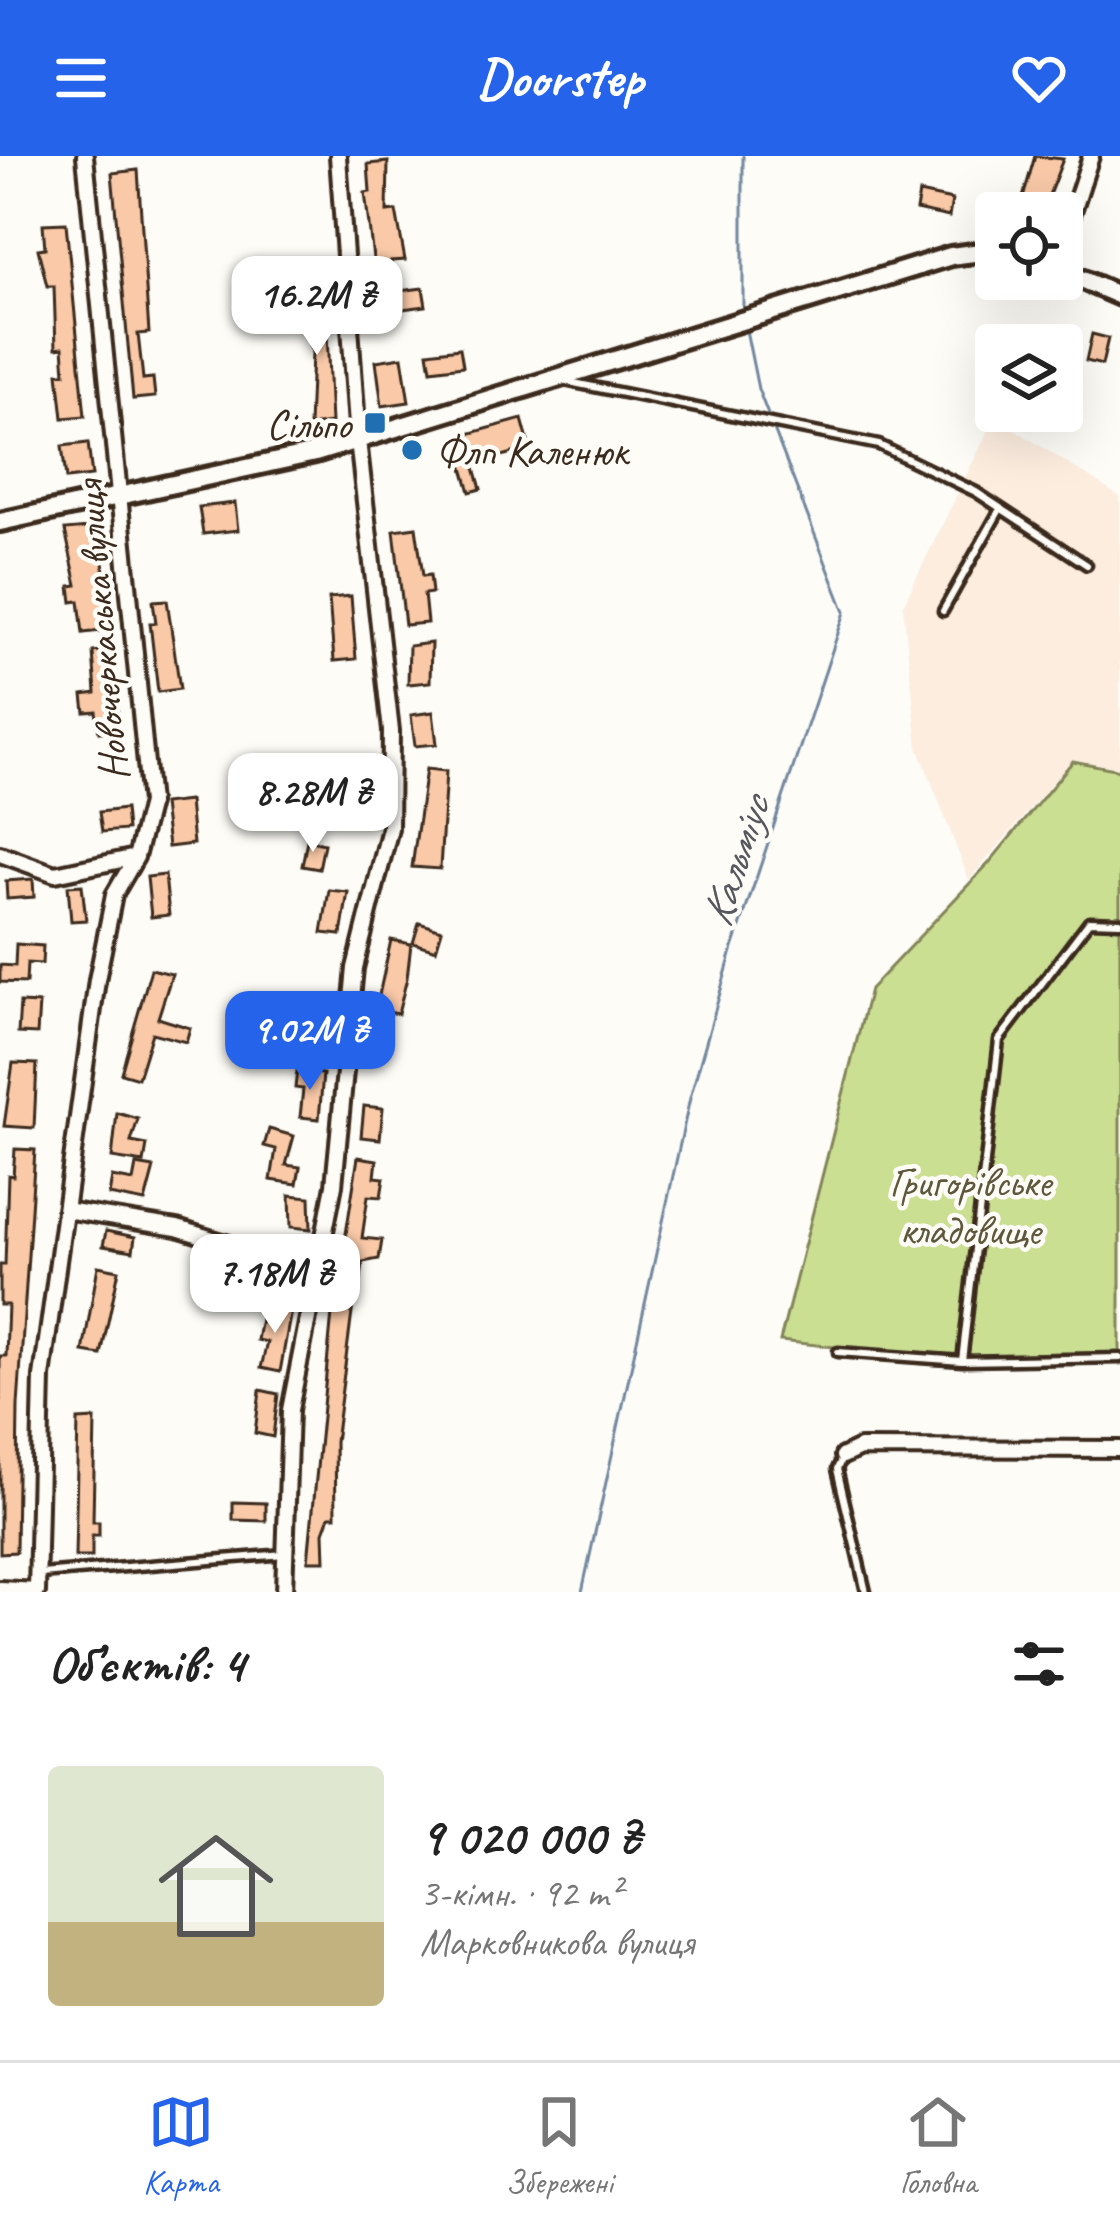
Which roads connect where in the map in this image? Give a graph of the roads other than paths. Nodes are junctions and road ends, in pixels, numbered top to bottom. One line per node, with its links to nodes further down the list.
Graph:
1 (85, 156): 10 (street, Новочеркаська вулиця)
2 (338, 156): 9 (street)
3 (1091, 156): 4 (street)
4 (1079, 192)
5 (975, 253): 8 (street)
6 (1083, 280): 7 (street)
7 (1120, 296)
8 (549, 376): 9 (street); 11 (lane)
9 (358, 440): 10 (street); 19 (street)
10 (121, 495): 12 (street); 16 (street, Новочеркаська вулиця)
11 (999, 511): 13 (lane); 14 (lane)
12 (0, 522)
13 (1087, 565)
14 (943, 611)
15 (0, 854): 16 (street)
16 (136, 857): 18 (street, Новочеркаська вулиця)
17 (1120, 922): 22 (lane)
18 (65, 1210): 19 (street); 26 (street, Новочеркаська вулиця)
19 (317, 1271): 25 (street)
20 (838, 1352): 22 (lane)
21 (1120, 1358): 22 (lane)
22 (962, 1361)
23 (1120, 1449): 24 (street)
24 (843, 1456): 29 (lane)
25 (285, 1554): 26 (lane); 28 (street)
26 (37, 1586): 27 (street)
27 (0, 1589)
28 (284, 1592)
29 (866, 1592)

